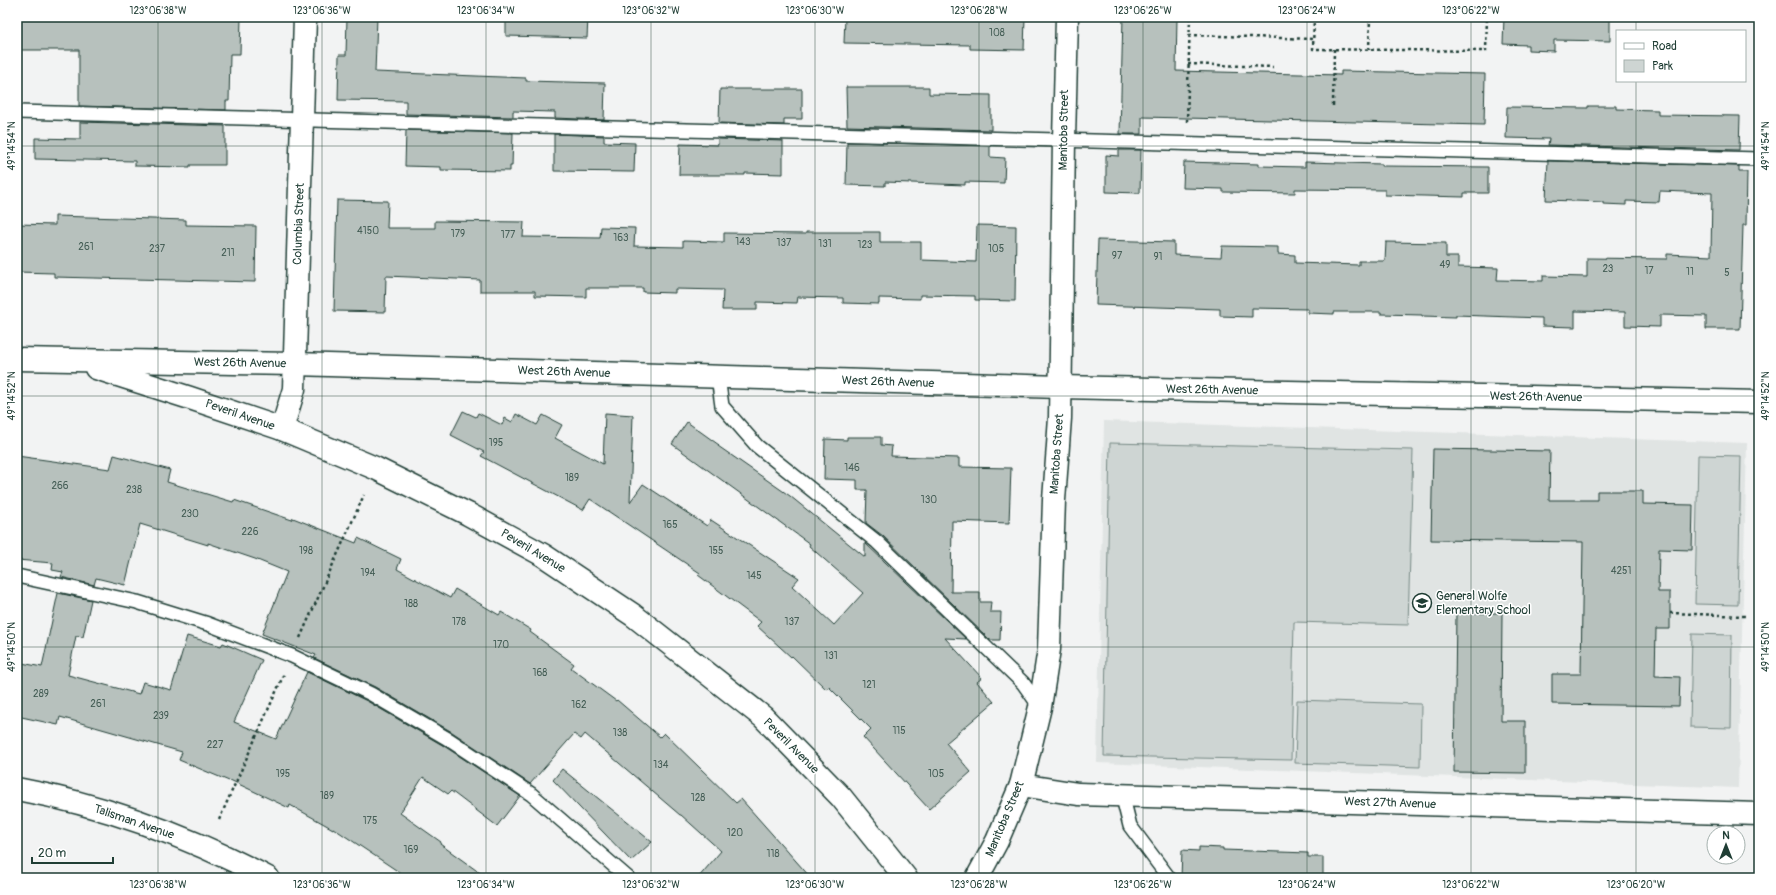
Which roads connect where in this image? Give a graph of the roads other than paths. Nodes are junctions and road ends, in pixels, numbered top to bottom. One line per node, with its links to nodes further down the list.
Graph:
1 (305, 17): 4 (street, Columbia Street)
2 (1067, 17): 5 (street, Manitoba Street)
3 (17, 112): 4 (lane)
4 (302, 120): 5 (lane); 9 (street, Columbia Street)
5 (1064, 140): 6 (lane); 11 (street, Manitoba Street)
6 (1759, 159)
7 (17, 359): 8 (street, West 26th Avenue)
8 (74, 361): 9 (street, West 26th Avenue); 13 (street, Peveril Avenue)
9 (295, 364): 10 (street, West 26th Avenue); 13 (street, Columbia Street)
10 (718, 377): 11 (street, West 26th Avenue); 15 (lane)
11 (1061, 387): 12 (street, West 26th Avenue); 15 (street, Manitoba Street)
12 (1759, 402)
13 (282, 429): 22 (street, Peveril Avenue)
14 (17, 576): 21 (lane)
15 (1040, 707): 16 (street, Manitoba Street)
16 (1021, 785): 18 (street, West 27th Avenue); 23 (street, Manitoba Street)
17 (17, 789): 20 (street, Talisman Avenue)
18 (1122, 794): 19 (street, West 27th Avenue); 24 (lane)
19 (1759, 814)
20 (268, 878)
21 (628, 878)
22 (906, 878)
23 (977, 878)
24 (1169, 878)

